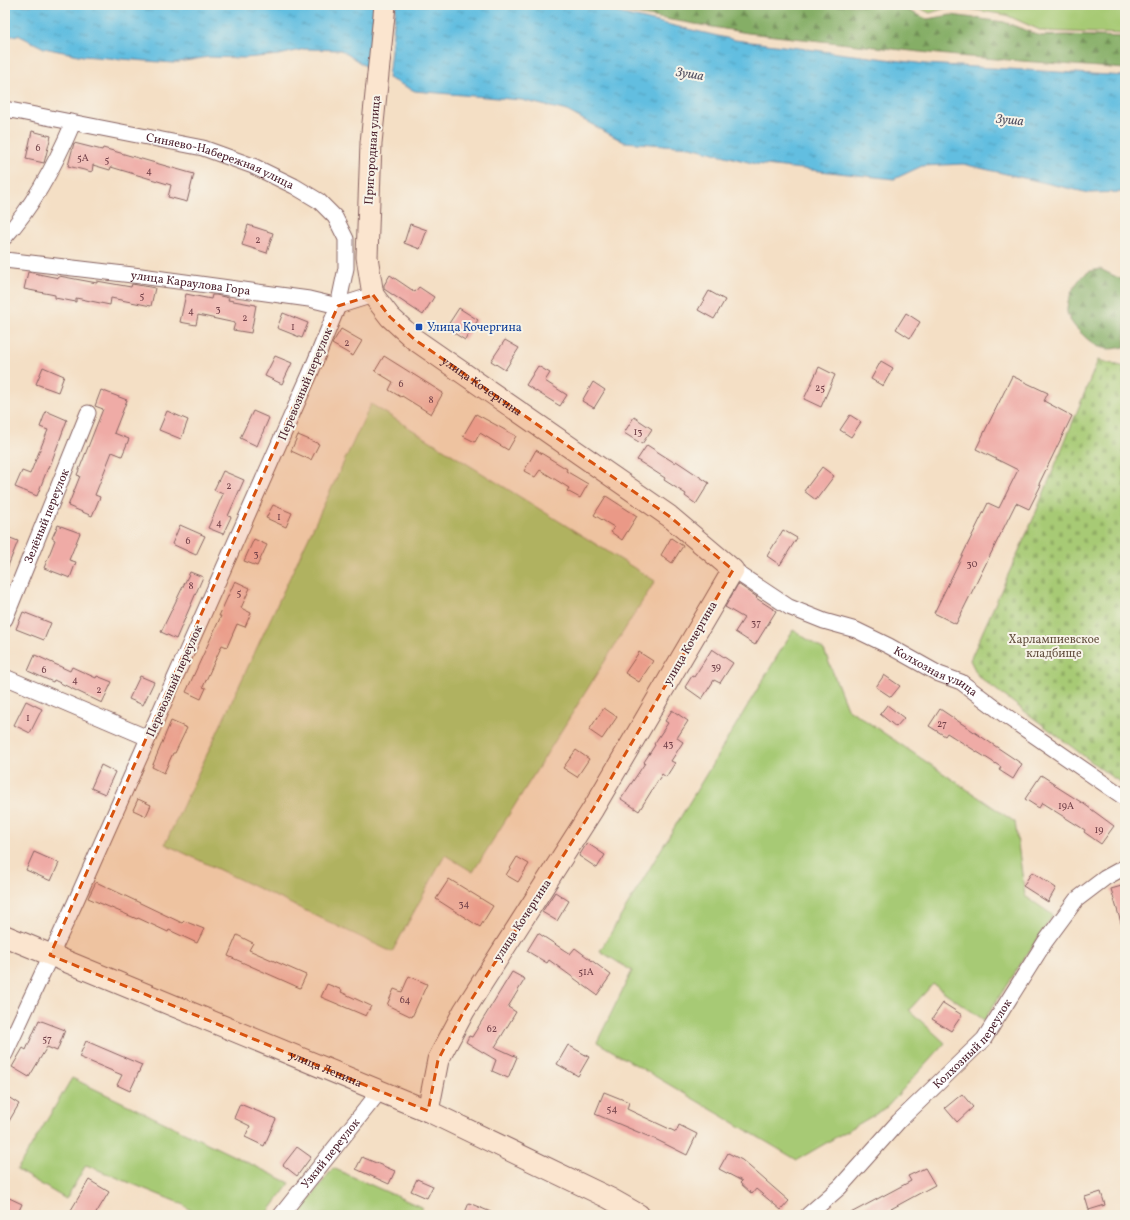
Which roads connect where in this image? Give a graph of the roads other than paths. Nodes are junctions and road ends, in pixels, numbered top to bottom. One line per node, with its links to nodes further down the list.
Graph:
1 (385, 5): 6 (main road, Пригородная улица)
2 (5, 109): 3 (street, Синяево-Набережная улица)
3 (73, 123): 4 (street); 7 (street, Синяево-Набережная улица)
4 (5, 237)
5 (5, 260): 7 (street, улица Караулова Гора)
6 (373, 295): 7 (street); 9 (main road, улица Кочергина)
7 (338, 306): 12 (street, Перевозный переулок)
8 (88, 413): 10 (street, Зелёный переулок)
9 (733, 570): 13 (street, Колхозная улица); 19 (main road, улица Кочергина)
10 (5, 619)
11 (5, 678): 12 (street)
12 (148, 738): 16 (street, Перевозный переулок)
13 (1125, 798)
14 (1125, 867): 22 (street, Колхозный переулок)
15 (5, 936): 16 (main road, улица Ленина)
16 (50, 955): 17 (street, Перевозный переулок); 18 (main road, улица Ленина)
17 (5, 1054)
18 (380, 1091): 19 (main road, улица Ленина); 20 (street, Узкий переулок)
19 (428, 1111): 21 (main road, улица Ленина)
20 (281, 1215)
21 (639, 1215)
22 (808, 1215)

